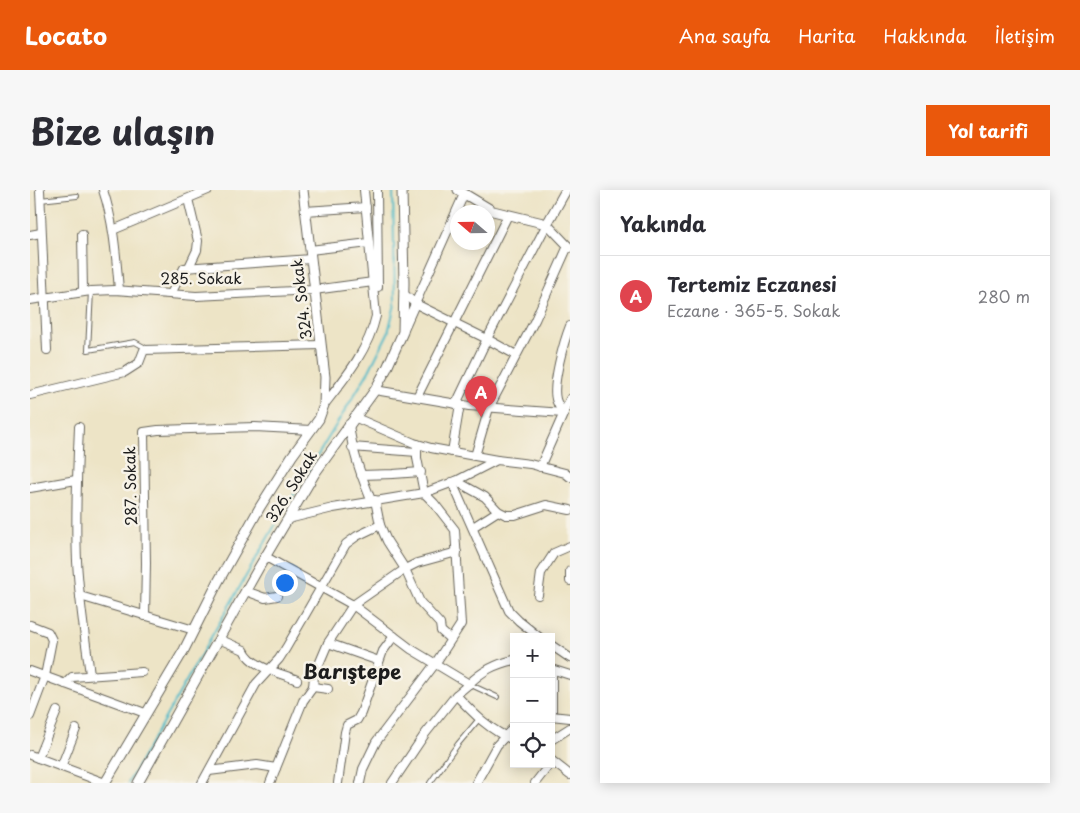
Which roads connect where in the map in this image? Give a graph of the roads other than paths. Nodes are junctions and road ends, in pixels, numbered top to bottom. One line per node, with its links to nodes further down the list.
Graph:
1 (40, 190): 12 (street)
2 (103, 190): 17 (street)
3 (208, 190): 11 (street)
4 (302, 190): 14 (street, 324. Sokak)
5 (364, 190): 13 (street, 326. Sokak)
6 (376, 190): 34 (street, 326. Sokak)
7 (402, 190): 30 (street, 326. Sokak)
8 (566, 190): 16 (street)
9 (461, 192): 15 (street); 33 (street)
10 (76, 196): 12 (lane)
11 (188, 199): 17 (street); 24 (street)
12 (40, 200): 18 (street)
13 (366, 207): 14 (street); 21 (street, 326. Sokak)
14 (305, 211): 23 (street, 324. Sokak)
15 (508, 215): 16 (street); 35 (street)
16 (547, 224): 22 (street); 38 (street)
17 (113, 230): 26 (street)
18 (41, 232): 20 (street); 31 (street)
19 (82, 234): 28 (street)
20 (30, 235)
21 (369, 243): 23 (street); 25 (street, 326. Sokak)
22 (569, 247): 42 (street)
23 (310, 254): 24 (street); 27 (street, 324. Sokak)
24 (189, 267): 29 (street)
25 (373, 282): 27 (street, 285. Sokak); 34 (street, 326. Sokak)
26 (119, 290): 28 (street, 285. Sokak); 29 (street, 285. Sokak)
27 (314, 290): 29 (street, 285. Sokak); 39 (street, 324. Sokak)
28 (87, 291): 31 (street, 285. Sokak); 41 (lane)
29 (171, 294)
30 (404, 294): 33 (street); 37 (street, 326. Sokak)
31 (44, 298): 32 (street, 285. Sokak); 40 (street)
32 (30, 300)
33 (416, 304): 35 (street); 37 (street)
34 (376, 316): 48 (street, 326. Sokak)
35 (454, 322): 38 (street); 45 (street)
36 (570, 326): 50 (street)
37 (403, 332): 43 (street, 326. Sokak)
38 (487, 339): 42 (street); 47 (street)
39 (321, 345): 41 (street); 48 (street, 324. Sokak)
40 (47, 350)
41 (144, 350): 44 (street)
42 (516, 356): 49 (street)
43 (375, 390): 45 (street); 51 (street, 326. Sokak)
44 (30, 395)
45 (417, 397): 47 (street)
46 (570, 399): 50 (street)
47 (458, 404): 49 (street); 56 (street)
48 (324, 406): 53 (street, 326. Sokak)
49 (490, 408): 50 (street); 57 (street)
50 (563, 413): 59 (street)
51 (352, 421): 54 (street); 55 (street); 70 (street, 326. Sokak)
52 (78, 427): 63 (street)
53 (311, 430): 85 (street, 287. Sokak); 87 (street, 326. Sokak)
54 (352, 447): 55 (street); 61 (street)
55 (417, 448): 56 (street); 60 (street)
56 (452, 452): 57 (street)
57 (475, 456): 58 (street)
58 (496, 460): 59 (street); 64 (street)
59 (540, 467): 62 (street)
60 (421, 472): 61 (street); 66 (street)
61 (361, 475): 67 (street)
62 (570, 477)
63 (76, 480): 65 (street); 81 (street)
64 (454, 481): 66 (street); 69 (street); 72 (street)
65 (30, 488)
66 (424, 492): 67 (street); 74 (street)
67 (373, 500): 70 (street); 71 (street)
68 (570, 510): 69 (street)
69 (498, 511): 72 (street)
70 (288, 519): 75 (street, 326. Sokak)
71 (380, 525): 76 (street); 79 (street)
72 (473, 528): 88 (street)
73 (570, 546): 83 (street)
74 (457, 552): 76 (street); 91 (street)
75 (266, 557): 79 (street); 80 (street, 326. Sokak)
76 (405, 570): 84 (street); 91 (street)
77 (570, 571): 78 (street)
78 (570, 581)
79 (321, 586): 84 (street); 98 (street)
80 (246, 590): 82 (street); 90 (street, 326. Sokak)
81 (80, 596): 85 (street); 102 (street)
82 (277, 596)
83 (538, 596)
84 (353, 605): 89 (street); 92 (street)
85 (145, 616): 87 (street)
86 (30, 625): 104 (street)
87 (194, 630): 113 (street, 326. Sokak)
88 (534, 633)
89 (394, 636): 95 (street); 97 (street)
90 (219, 639): 98 (street); 133 (street, 326. Sokak)
91 (450, 639): 97 (street)
92 (328, 643): 95 (street); 108 (street)
93 (555, 648): 94 (street)
94 (570, 658)
95 (379, 661): 136 (street)
96 (510, 661): 107 (street)
97 (435, 664): 107 (street); 137 (street)
98 (268, 670): 105 (street); 130 (street)
99 (30, 671): 104 (street)
100 (555, 671): 103 (street)
101 (142, 672): 102 (street)
102 (90, 674): 106 (street)
103 (570, 675)
104 (45, 676): 106 (street); 114 (street)
105 (297, 680)
106 (65, 684): 113 (street)
107 (469, 684): 110 (street); 111 (lane)
108 (314, 687): 109 (street); 128 (street)
109 (328, 689)
110 (456, 696): 117 (street); 138 (street)
111 (497, 697)
112 (57, 711): 125 (street)
113 (145, 713): 132 (street, 326. Sokak)
114 (30, 716)
115 (555, 716): 116 (street)
116 (570, 718)
117 (479, 719): 121 (street); 139 (lane)
118 (570, 728): 122 (street)
119 (76, 730): 127 (street)
120 (510, 731): 121 (street)
121 (504, 736): 123 (street); 140 (street)
122 (555, 737)
123 (510, 738)
124 (30, 755): 125 (street)
125 (38, 758): 127 (street)
126 (555, 765): 131 (street)
127 (61, 767): 132 (street)
128 (276, 768): 130 (street); 135 (street)
129 (546, 768): 141 (street)
130 (209, 771): 134 (street)
131 (570, 775)
132 (105, 783)
133 (138, 783)
134 (202, 783)
135 (270, 783)
136 (338, 783)
137 (360, 783)
138 (392, 783)
139 (430, 783)
140 (476, 783)
141 (534, 783)

